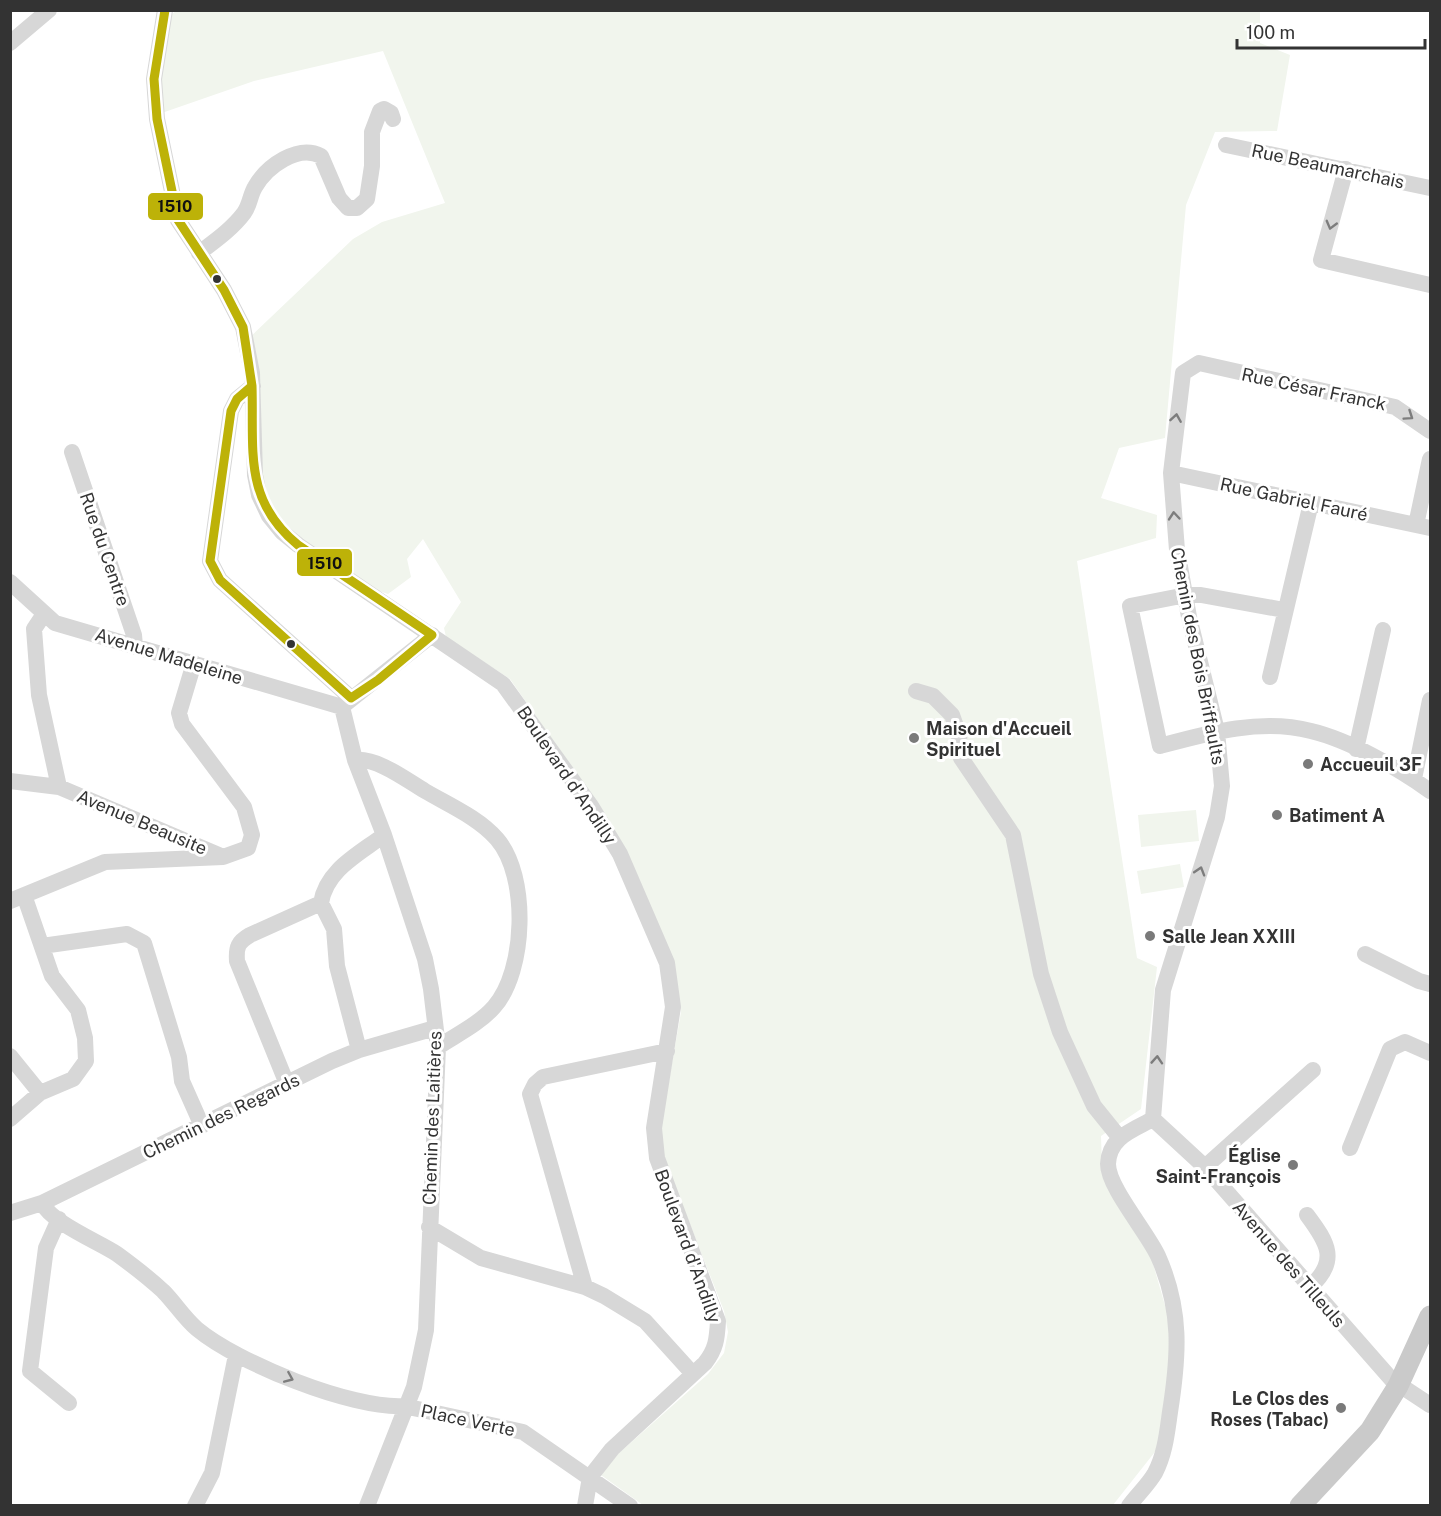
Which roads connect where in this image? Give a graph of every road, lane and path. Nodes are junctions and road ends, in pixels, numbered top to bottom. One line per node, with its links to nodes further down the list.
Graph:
1 (49, 10): 3 (street)
2 (165, 10): 8 (street, Boulevard d'Andilly)
3 (10, 43)
4 (393, 119): 8 (street)
5 (1226, 145): 6 (street, Rue Beaumarchais)
6 (1346, 169): 7 (street, Rue Beaumarchais); 9 (street, one-way to 9)
7 (1431, 188)
8 (199, 253): 11 (street, Boulevard d'Andilly)
9 (1431, 285)
10 (1191, 366): 12 (street, Rue César Franck, one-way to 12); 15 (street, Chemin des Bois Briffaults, one-way to 10)
11 (253, 386): 23 (street, Boulevard d'Andilly); 29 (street)
12 (1431, 431)
13 (72, 453): 24 (street, Rue du Centre)
14 (1431, 459): 17 (street, Rue Gabriel Fauré)
15 (1171, 473): 16 (street, Rue Gabriel Fauré); 19 (street, Chemin des Bois Briffaults, one-way to 15)
16 (1311, 503): 17 (street, Rue Gabriel Fauré); 20 (street)
17 (1424, 527)
18 (10, 582): 21 (street, Avenue Madeleine)
19 (1186, 595): 20 (street); 30 (street, Chemin des Bois Briffaults); 30 (street)
20 (1284, 610): 26 (street)
21 (44, 614): 24 (street, Avenue Madeleine); 35 (street, Avenue Beausite)
22 (1383, 630): 31 (street)
23 (432, 635): 29 (street); 47 (street, Boulevard d'Andilly)
24 (135, 646): 25 (street, Avenue Madeleine)
25 (194, 663): 29 (street, Avenue Madeleine); 38 (street)
26 (1270, 677)
27 (916, 691): 56 (street)
28 (1431, 700): 33 (street)
29 (346, 703): 32 (street, Chemin des Laitières)
30 (1216, 731): 31 (street); 54 (street, Chemin des Bois Briffaults, one-way to 30)
31 (1356, 749): 33 (street)
32 (355, 760): 37 (street, Chemin des Laitières); 45 (street)
33 (1414, 779): 36 (street)
34 (10, 781): 35 (street)
35 (59, 787): 38 (street, Avenue Beausite)
36 (1431, 790)
37 (384, 835): 40 (street); 44 (street, Chemin des Laitières)
38 (223, 857): 39 (street)
39 (17, 898): 41 (street)
40 (321, 903): 46 (street); 51 (street)
41 (42, 946): 52 (street); 55 (street)
42 (1365, 954): 43 (street)
43 (1431, 984)
44 (435, 1028): 45 (street, Chemin des Laitières); 46 (street, Chemin des Regards)
45 (438, 1047): 63 (street, Chemin des Laitières)
46 (359, 1050): 51 (street, Chemin des Regards)
47 (667, 1051): 64 (street); 68 (street, Boulevard d'Andilly)
48 (1431, 1053): 57 (street)
49 (10, 1056): 52 (street)
50 (1313, 1070): 58 (street)
51 (287, 1084): 55 (street, Chemin des Regards)
52 (40, 1093): 53 (street)
53 (10, 1119)
54 (1153, 1119): 56 (street); 58 (street, Avenue des Tilleuls)
55 (202, 1126): 59 (street, Chemin des Regards)
56 (1119, 1137): 78 (street)
57 (1350, 1148)
58 (1204, 1167): 65 (street, Avenue des Tilleuls)
59 (42, 1203): 60 (street, Chemin des Regards); 62 (street, Place Verte)
60 (10, 1213)
61 (1307, 1215): 65 (street)
62 (59, 1219): 67 (street, Place Verte); 70 (street)
63 (429, 1227): 64 (street); 72 (street, Chemin des Laitières)
64 (585, 1287): 68 (street)
65 (1310, 1287): 69 (street, Avenue des Tilleuls)
66 (1431, 1317): 69 (main road)
67 (236, 1355): 72 (street, Place Verte, one-way to 72); 74 (street)
68 (693, 1374): 73 (street, Boulevard d'Andilly)
69 (1398, 1386): 71 (street, Avenue des Tilleuls); 79 (main road)
70 (69, 1403)
71 (1431, 1405)
72 (404, 1406): 73 (street, Place Verte); 75 (street, Chemin des Laitières)
73 (591, 1477): 76 (street, Boulevard d'Andilly); 77 (street, Place Verte)
74 (195, 1506)
75 (367, 1506)
76 (585, 1506)
77 (630, 1506)
78 (1129, 1506)
79 (1300, 1506)

